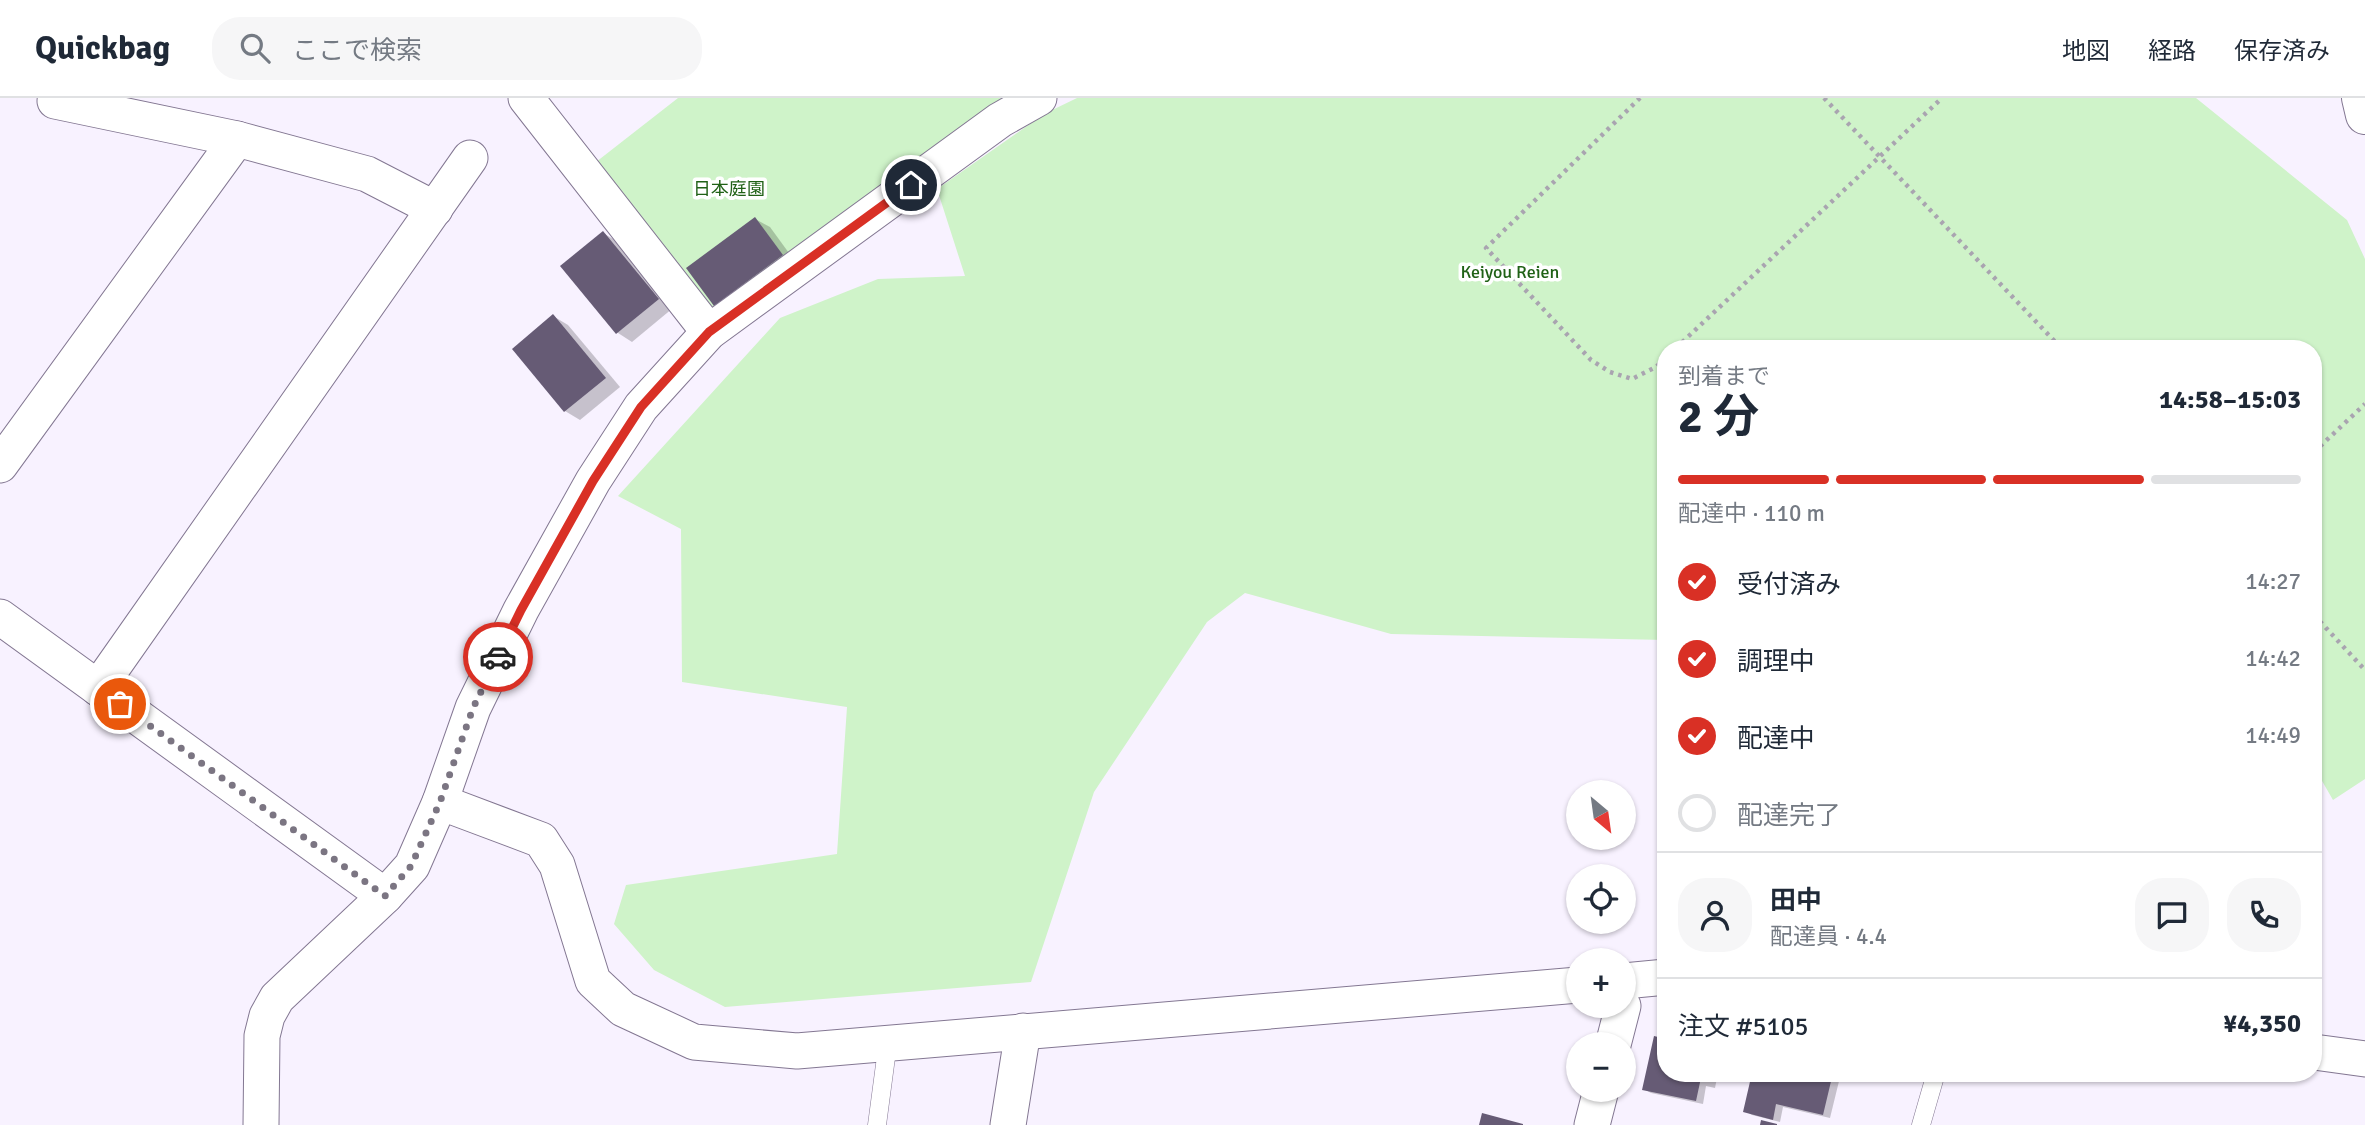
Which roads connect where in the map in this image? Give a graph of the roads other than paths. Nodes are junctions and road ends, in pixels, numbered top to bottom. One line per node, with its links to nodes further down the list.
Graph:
1 (526, 98): 9 (street)
2 (1040, 98): 9 (street)
3 (2361, 98): 5 (street)
4 (55, 101): 6 (street)
5 (2365, 115)
6 (237, 139): 8 (street); 10 (street)
7 (470, 158): 8 (street)
8 (435, 209): 12 (street)
9 (709, 332): 13 (street)
10 (0, 465)
11 (0, 617): 12 (street)
12 (98, 688): 14 (street)
13 (440, 802): 14 (street); 19 (street)
14 (385, 896): 24 (street)
15 (1657, 980): 17 (street)
16 (1566, 986): 18 (street)
17 (1636, 988)
18 (1023, 1031): 19 (street); 26 (street)
19 (888, 1042): 25 (lane)
20 (2322, 1053): 21 (street)
21 (2365, 1059)
22 (1933, 1082): 28 (lane)
23 (1598, 1102): 27 (street)
24 (261, 1125)
25 (877, 1125)
26 (1008, 1125)
27 (1592, 1125)
28 (1921, 1125)

